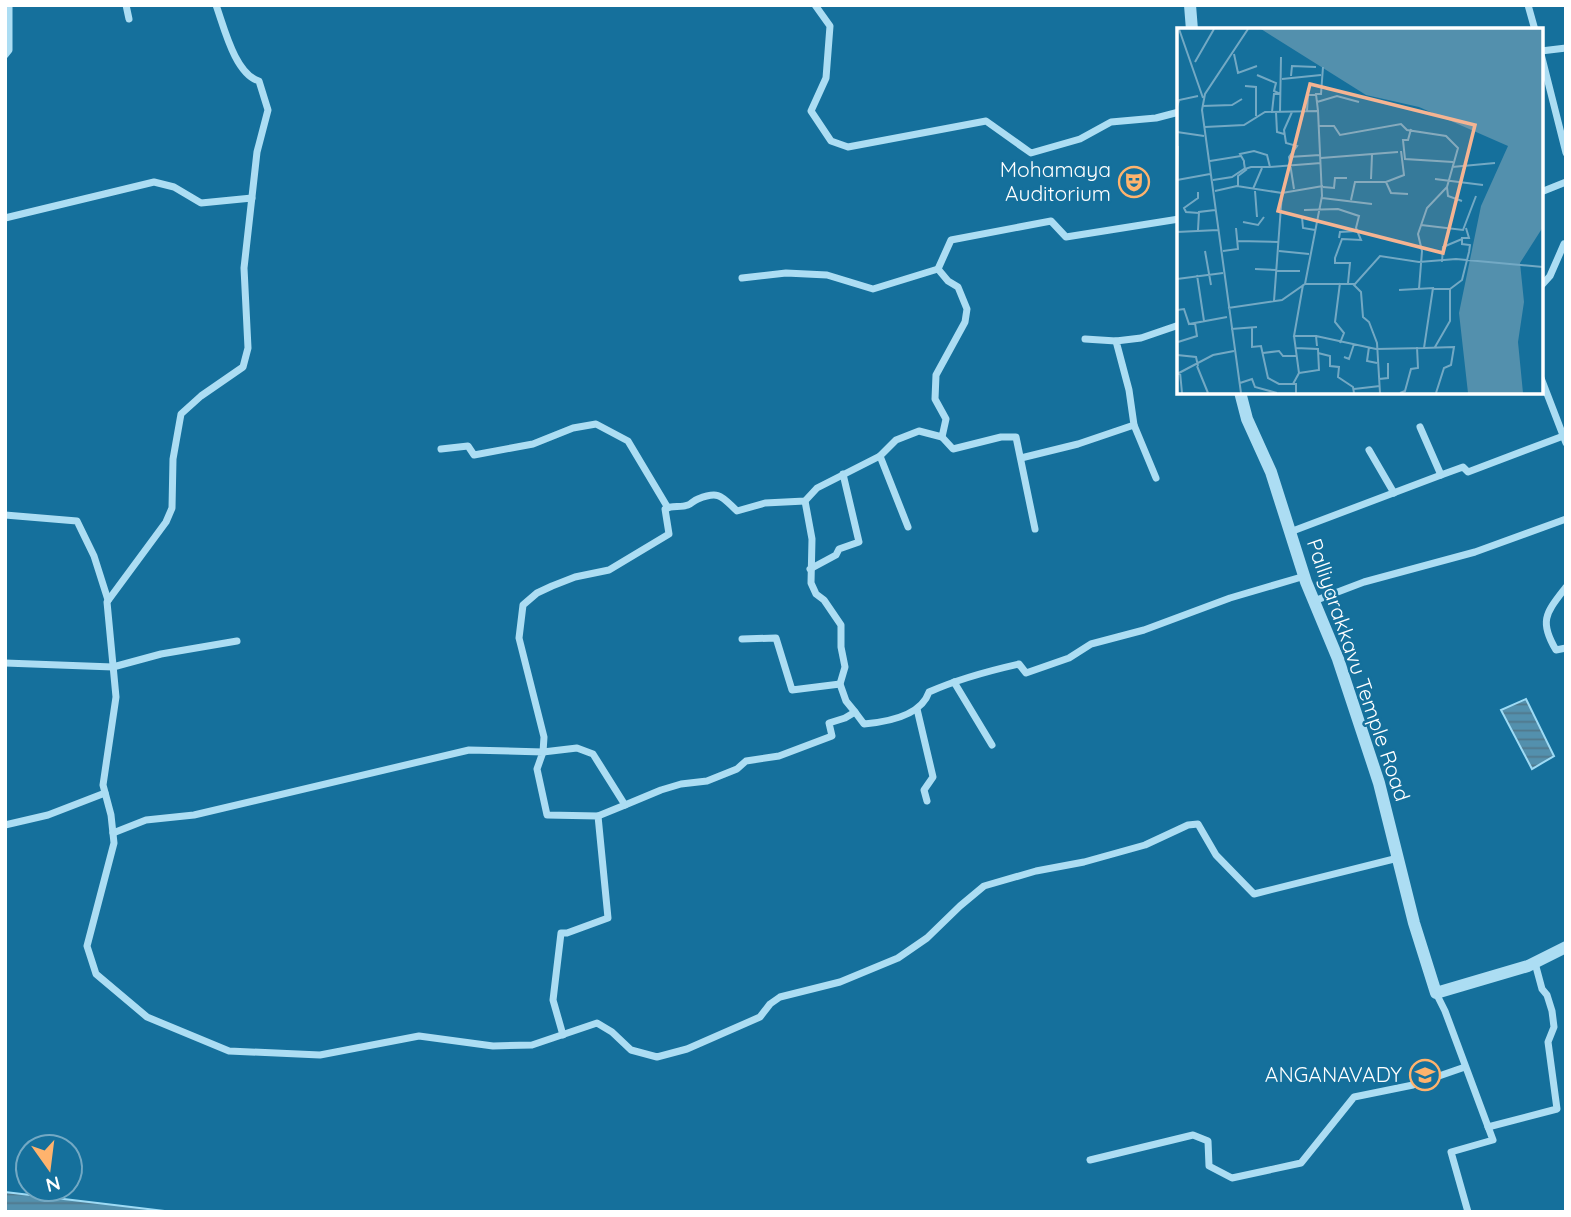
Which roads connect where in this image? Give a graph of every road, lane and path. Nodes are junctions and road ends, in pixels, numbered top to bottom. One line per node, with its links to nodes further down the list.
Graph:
1 (9, 5): 12 (street)
2 (126, 5): 7 (street)
3 (216, 5): 18 (street)
4 (815, 5): 14 (street)
5 (1190, 5): 8 (street)
6 (1528, 5): 9 (street)
7 (130, 19)
8 (1192, 28)
9 (1534, 28)
10 (1566, 48): 11 (street)
11 (1543, 53)
12 (5, 55)
13 (1543, 61): 15 (street)
14 (1177, 113)
15 (1566, 153)
16 (1566, 182): 17 (street)
17 (1543, 191)
18 (252, 198): 19 (street); 52 (street)
19 (5, 218)
20 (1177, 219): 22 (street)
21 (1564, 244): 24 (street)
22 (938, 269): 23 (street); 32 (street)
23 (742, 278)
24 (1543, 284)
25 (1177, 326): 27 (street)
26 (1086, 339): 27 (street)
27 (1116, 341): 30 (street)
28 (1543, 383): 33 (street)
29 (1241, 394): 48 (street, Palliyarakkavu Temple Road)
30 (1133, 425): 37 (street); 40 (street)
31 (1420, 427): 39 (street)
32 (942, 438): 36 (street); 37 (street)
33 (1565, 438): 39 (street)
34 (441, 449): 43 (street)
35 (1369, 450): 41 (street)
36 (880, 456): 38 (street); 46 (street)
37 (1021, 458): 47 (street)
38 (843, 474): 42 (street); 49 (street)
39 (1441, 475): 41 (street)
40 (1156, 478)
41 (1394, 493): 48 (street)
42 (805, 501): 43 (street); 49 (street)
43 (668, 508): 64 (street)
44 (5, 515): 52 (street)
45 (1566, 519): 53 (street)
46 (908, 527)
47 (1035, 529)
48 (1290, 533): 50 (street, Palliyarakkavu Temple Road)
49 (810, 569): 60 (street)
50 (1305, 576): 53 (street, Palliyarakkavu Temple Road); 59 (street)
51 (1566, 587): 56 (street)
52 (108, 600): 58 (street)
53 (1314, 601): 71 (street, Palliyarakkavu Temple Road)
54 (742, 639): 60 (street)
55 (237, 641): 58 (street)
56 (1566, 648)
57 (5, 663): 58 (street)
58 (113, 667): 65 (street)
59 (954, 682): 61 (street); 63 (street)
60 (840, 684): 62 (street)
61 (917, 709): 62 (street); 66 (street)
62 (855, 712): 67 (street)
63 (992, 745)
64 (544, 752): 67 (street); 68 (street); 70 (street)
65 (105, 793): 69 (street); 70 (street)
66 (927, 801)
67 (625, 805): 68 (street)
68 (598, 816): 75 (street)
69 (5, 825)
70 (113, 833): 75 (street)
71 (1398, 858): 74 (street, Palliyarakkavu Temple Road); 75 (street)
72 (1566, 947): 73 (street)
73 (1535, 963): 74 (street); 77 (street)
74 (1436, 993): 76 (street)
75 (563, 1035)
76 (1465, 1067): 77 (street); 78 (street)
77 (1488, 1127): 79 (street)
78 (1090, 1160)
79 (1468, 1212)

